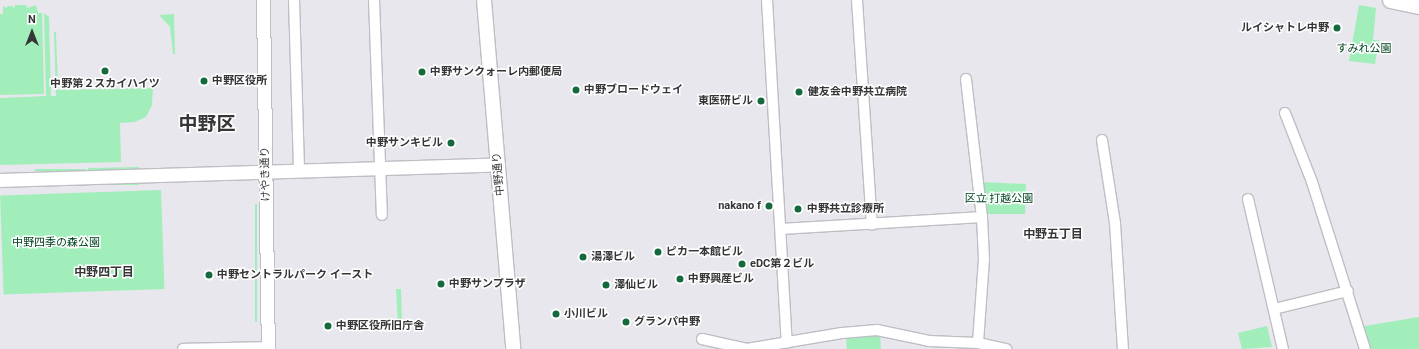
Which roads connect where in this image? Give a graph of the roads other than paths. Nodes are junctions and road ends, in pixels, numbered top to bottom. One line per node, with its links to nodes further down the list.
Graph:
1 (263, 0): 14 (street, けやき通り)
2 (294, 0): 15 (street)
3 (374, 0): 13 (street)
4 (484, 0): 12 (main road, 中野通り)
5 (767, 0): 21 (street)
6 (857, 0): 20 (street)
7 (1391, 0): 8 (main road)
8 (1419, 6)
9 (966, 79): 19 (street)
10 (1285, 113): 22 (street)
11 (1102, 140): 31 (street)
12 (498, 164): 13 (street); 29 (main road, 中野通り)
13 (380, 169): 15 (street); 18 (street)
14 (266, 172): 15 (street); 16 (street); 27 (street, けやき通り)
15 (299, 172)
16 (0, 180)
17 (1248, 199): 23 (street)
18 (382, 215)
19 (982, 216): 20 (street); 26 (street)
20 (872, 225): 21 (street)
21 (781, 230): 25 (street)
22 (1348, 291): 23 (street); 33 (street)
23 (1274, 309): 32 (street)
24 (702, 339): 25 (street)
25 (787, 342): 26 (street)
26 (978, 342): 30 (street)
27 (268, 348): 28 (street)
28 (183, 349)
29 (513, 349)
30 (1006, 349)
31 (1123, 349)
32 (1283, 349)
33 (1365, 349)

